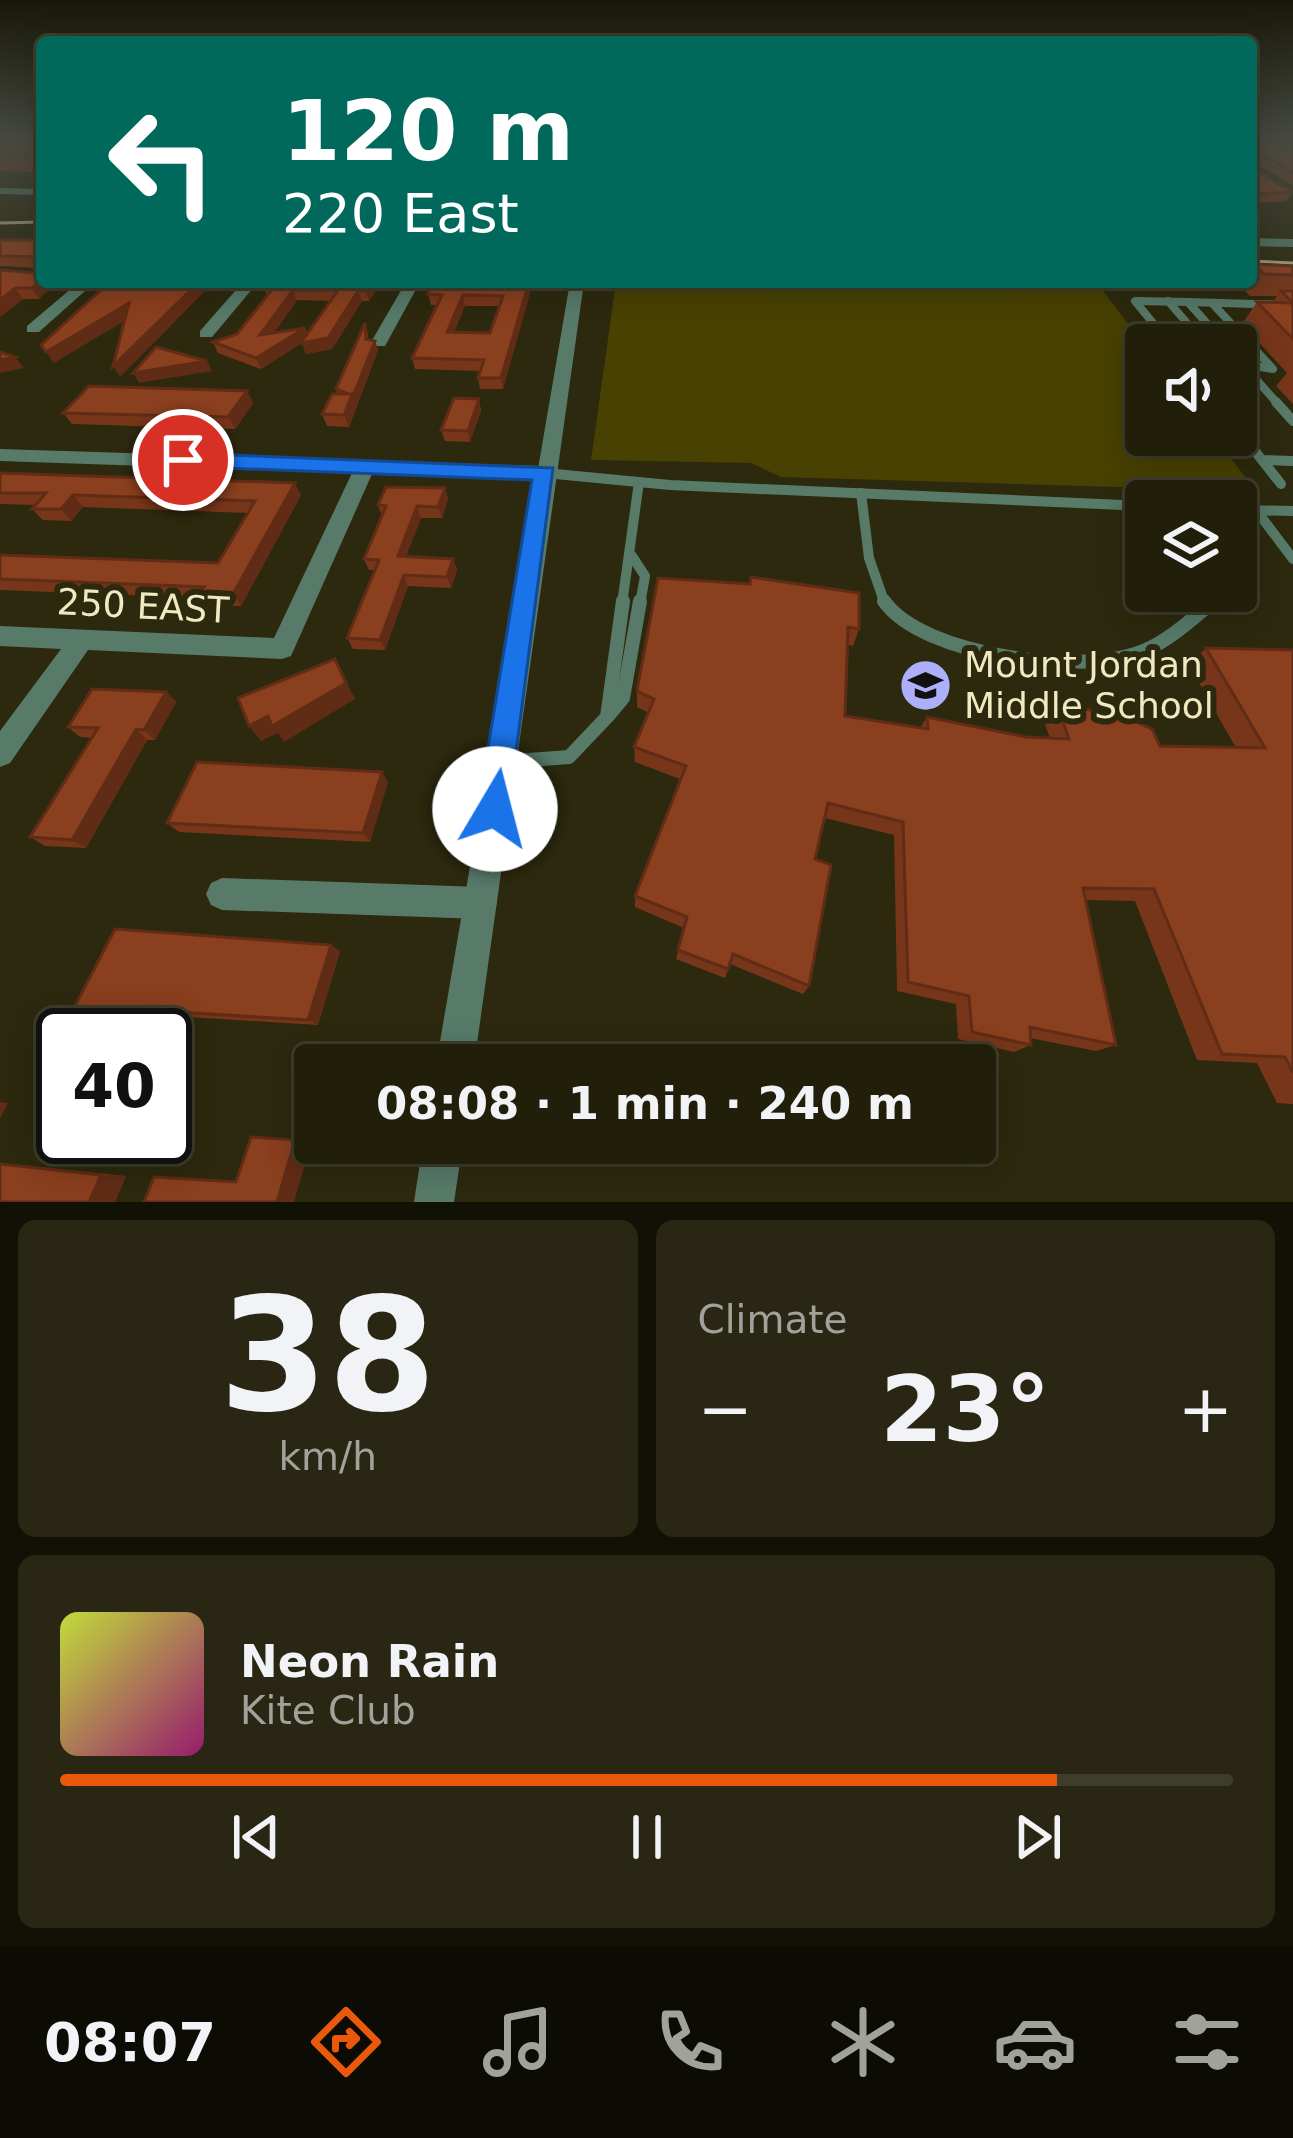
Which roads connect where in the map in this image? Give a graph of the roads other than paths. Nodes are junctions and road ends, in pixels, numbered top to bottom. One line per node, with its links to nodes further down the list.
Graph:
1 (4, 191): 2 (lane)
2 (36, 192)
3 (1257, 242): 4 (street)
4 (1293, 243)
5 (81, 288): 17 (street)
6 (245, 288): 18 (street)
7 (410, 288): 19 (street)
8 (576, 288): 29 (street)
9 (1168, 302): 10 (lane); 13 (lane); 14 (lane)
10 (1188, 302): 11 (lane); 15 (lane)
11 (1212, 303): 12 (lane); 16 (lane)
12 (1293, 305)
13 (1154, 324)
14 (1187, 324)
15 (1207, 324)
16 (1231, 324)
17 (33, 329)
18 (206, 334)
19 (379, 342)
20 (1257, 352): 21 (lane)
21 (1257, 366)
22 (1257, 381): 23 (lane)
23 (1293, 421)
24 (1257, 454): 26 (lane)
25 (0, 455): 28 (street)
26 (1262, 460): 27 (lane); 31 (lane)
27 (1293, 461)
28 (365, 466): 29 (street); 40 (street, 250 EAST)
29 (545, 473): 30 (lane); 42 (street)
30 (639, 482): 32 (lane); 42 (lane)
31 (1281, 484)
32 (861, 493): 33 (lane); 38 (lane)
33 (1125, 505)
34 (1257, 510): 36 (lane)
35 (1257, 511): 37 (lane)
36 (1293, 511)
37 (1293, 559)
38 (1200, 612)
39 (0, 636): 40 (street, 250 EAST)
40 (83, 638): 41 (street)
41 (0, 754)
42 (502, 763): 44 (street)
43 (222, 894): 44 (street)
44 (481, 902): 45 (street)
45 (458, 1044)
46 (440, 1164): 47 (street)
47 (434, 1202)

